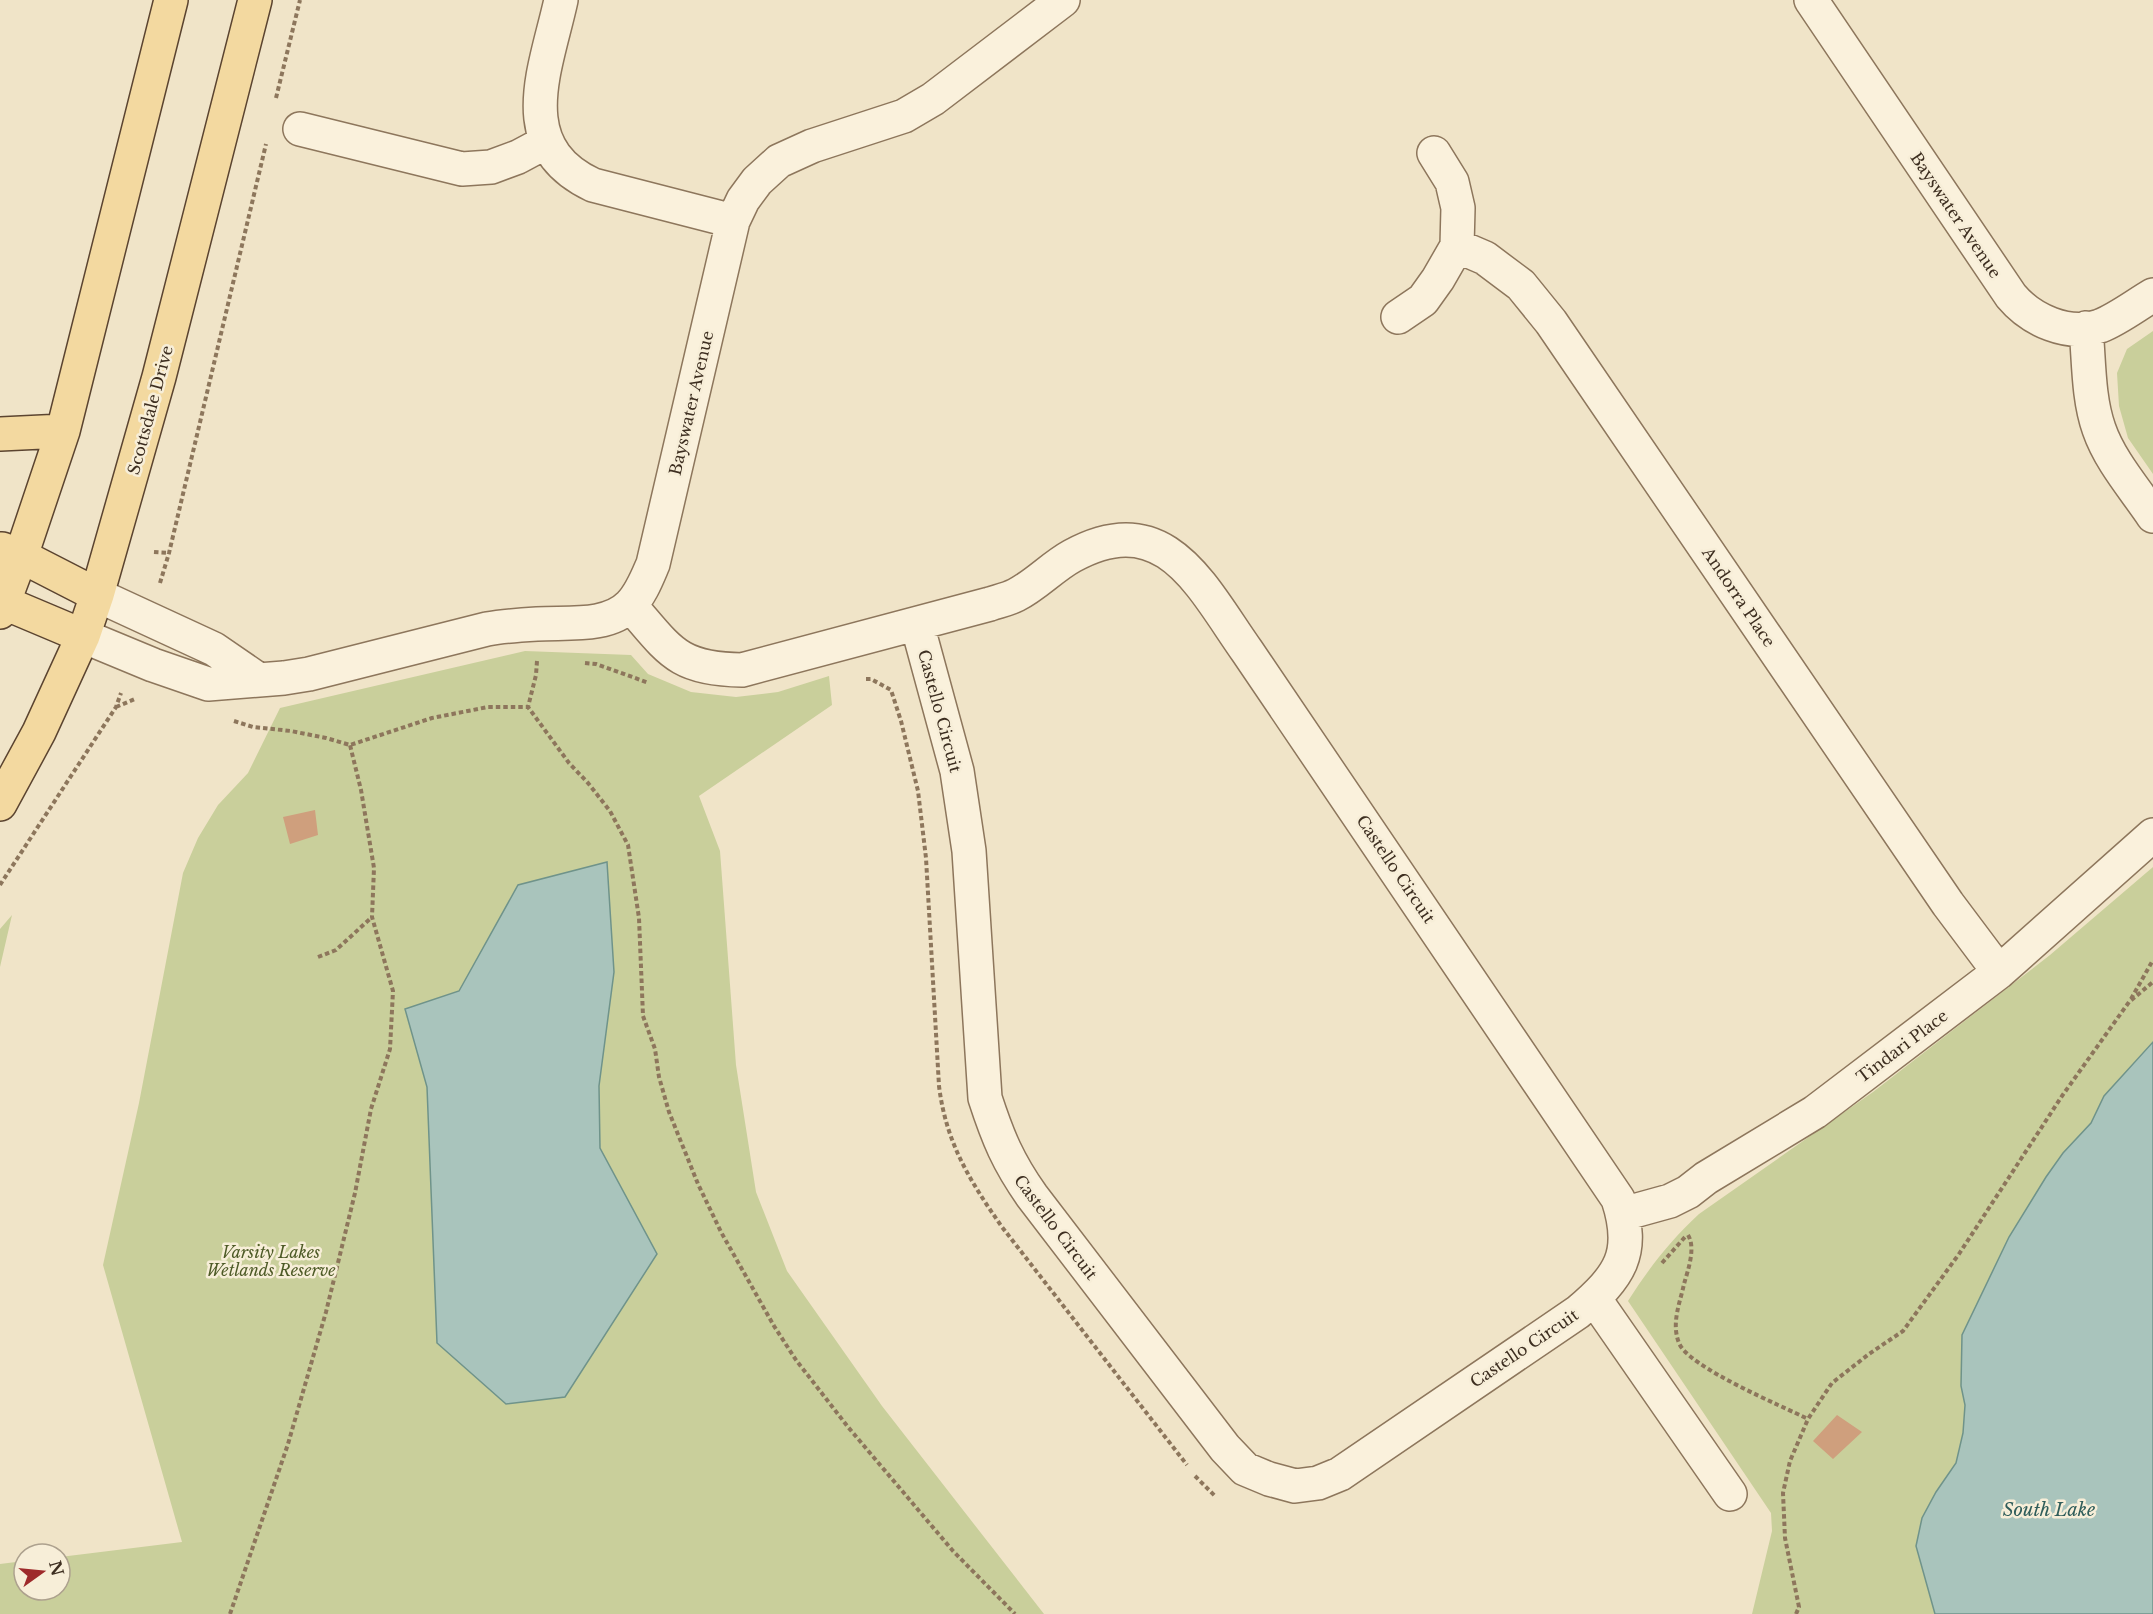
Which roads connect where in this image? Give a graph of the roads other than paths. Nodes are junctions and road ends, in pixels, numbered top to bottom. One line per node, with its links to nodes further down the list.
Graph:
1 (171, 0): 14 (main road)
2 (255, 0): 18 (main road, Scottsdale Drive)
3 (561, 0): 7 (street)
4 (1063, 0): 9 (street, Bayswater Avenue)
5 (1810, 0): 13 (street, Bayswater Avenue)
6 (300, 129): 7 (street)
7 (546, 142): 9 (street)
8 (1434, 153): 10 (street)
9 (733, 221): 20 (street, Bayswater Avenue)
10 (1457, 246): 12 (street); 26 (street, Andorra Place)
11 (2153, 295): 13 (street, Bayswater Avenue)
12 (1398, 317)
13 (2086, 328): 16 (street)
14 (63, 431): 15 (main road); 17 (main road)
15 (0, 434)
16 (2153, 516)
17 (11, 552): 18 (main road); 19 (main road)
18 (97, 595): 22 (main road, Scottsdale Drive); 23 (street)
19 (1, 605): 22 (main road)
20 (630, 605): 21 (street, Castello Circuit); 23 (street, Bayswater Avenue)
21 (916, 624): 27 (street, Castello Circuit); 28 (street, Castello Circuit)
22 (83, 636): 23 (street, Bayswater Avenue); 24 (main road, Scottsdale Drive)
23 (259, 680)
24 (0, 804)
25 (2153, 835): 26 (street, Tindari Place)
26 (1999, 972): 27 (street, Tindari Place)
27 (1623, 1214): 28 (street, Castello Circuit)
28 (1594, 1298): 29 (street)
29 (1730, 1494)

